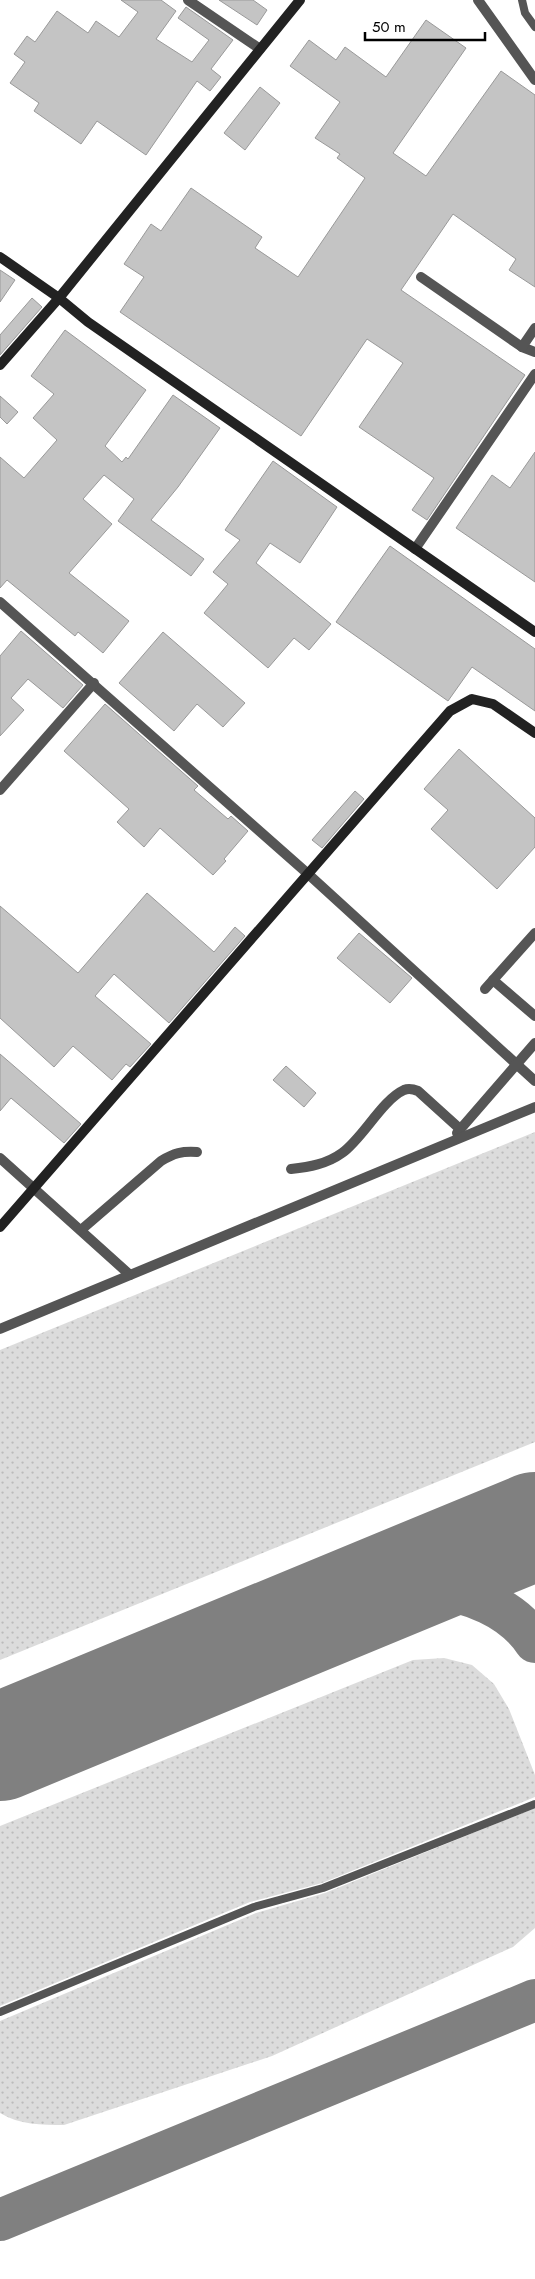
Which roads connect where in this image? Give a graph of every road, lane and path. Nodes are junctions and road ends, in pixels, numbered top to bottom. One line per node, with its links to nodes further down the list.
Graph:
1 (188, 0): 6 (street)
2 (300, 0): 6 (street)
3 (478, 0): 7 (street)
4 (522, 0): 5 (lane)
5 (535, 27)
6 (260, 50): 10 (street)
7 (535, 80)
8 (0, 257): 10 (street)
9 (421, 277): 12 (street)
10 (59, 298): 14 (street); 16 (street)
11 (535, 328): 12 (street)
12 (522, 347): 13 (street)
13 (535, 352)
14 (0, 365)
15 (535, 374): 16 (street)
16 (415, 549): 18 (street)
17 (0, 602): 19 (street)
18 (535, 632)
19 (94, 683): 21 (street); 22 (street)
20 (535, 733): 22 (street)
21 (0, 790)
22 (307, 873): 28 (street); 36 (street)
23 (535, 933): 24 (street)
24 (493, 980): 25 (street); 26 (street)
25 (485, 989)
26 (535, 1016)
27 (535, 1043): 28 (street)
28 (515, 1065): 29 (street); 31 (street)
29 (535, 1081)
30 (535, 1107): 32 (street)
31 (460, 1129): 32 (street); 35 (street)
32 (452, 1140): 39 (street)
33 (197, 1152): 38 (street)
34 (0, 1158): 36 (street)
35 (291, 1169)
36 (34, 1188): 37 (street); 38 (street)
37 (0, 1227)
38 (81, 1230): 39 (street)
39 (130, 1275): 40 (street)
40 (0, 1329)
41 (535, 1804): 42 (lane)
42 (0, 2012)

